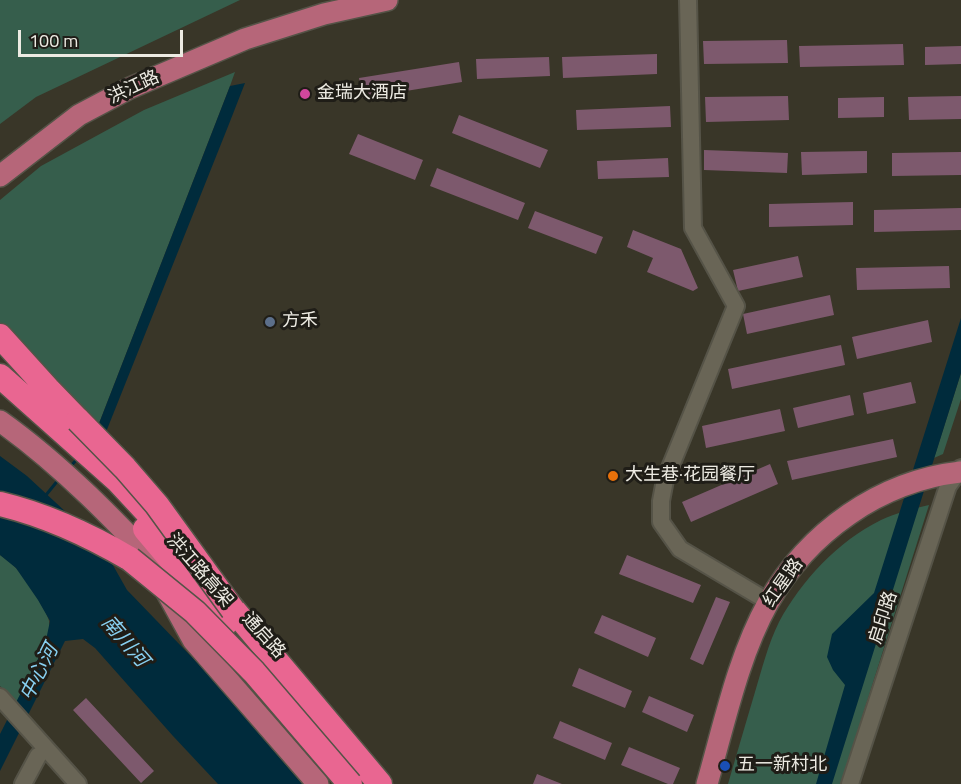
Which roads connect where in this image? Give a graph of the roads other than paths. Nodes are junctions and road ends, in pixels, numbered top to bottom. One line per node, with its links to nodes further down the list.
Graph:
1 (327, 0): 4 (main road, 洪江路)
2 (387, 0): 5 (main road, 洪江路)
3 (688, 0): 15 (street)
4 (0, 158)
5 (0, 176)
6 (0, 336): 16 (highway, bridge)
7 (0, 367): 26 (main road, 通启路)
8 (0, 376): 16 (highway, 洪江路高架, bridge)
9 (0, 395): 24 (highway, 洪江路高架)
10 (0, 421): 14 (main road, 通启路)
11 (952, 478): 12 (main road, 红星路); 29 (street, 启印路)
12 (897, 493): 15 (main road, 红星路); 28 (main road, 红星路)
13 (0, 504): 22 (highway, bridge)
14 (132, 538): 21 (main road); 23 (main road, 通启路)
15 (769, 602): 27 (main road, 红星路)
16 (234, 610): 25 (highway, 洪江路高架)
17 (0, 697): 20 (street)
18 (38, 756): 19 (street)
19 (23, 784)
20 (78, 784)
21 (318, 784)
22 (350, 784)
23 (355, 784)
24 (361, 784)
25 (380, 784)
26 (394, 784)
27 (707, 784)
28 (716, 784)
29 (850, 784)

